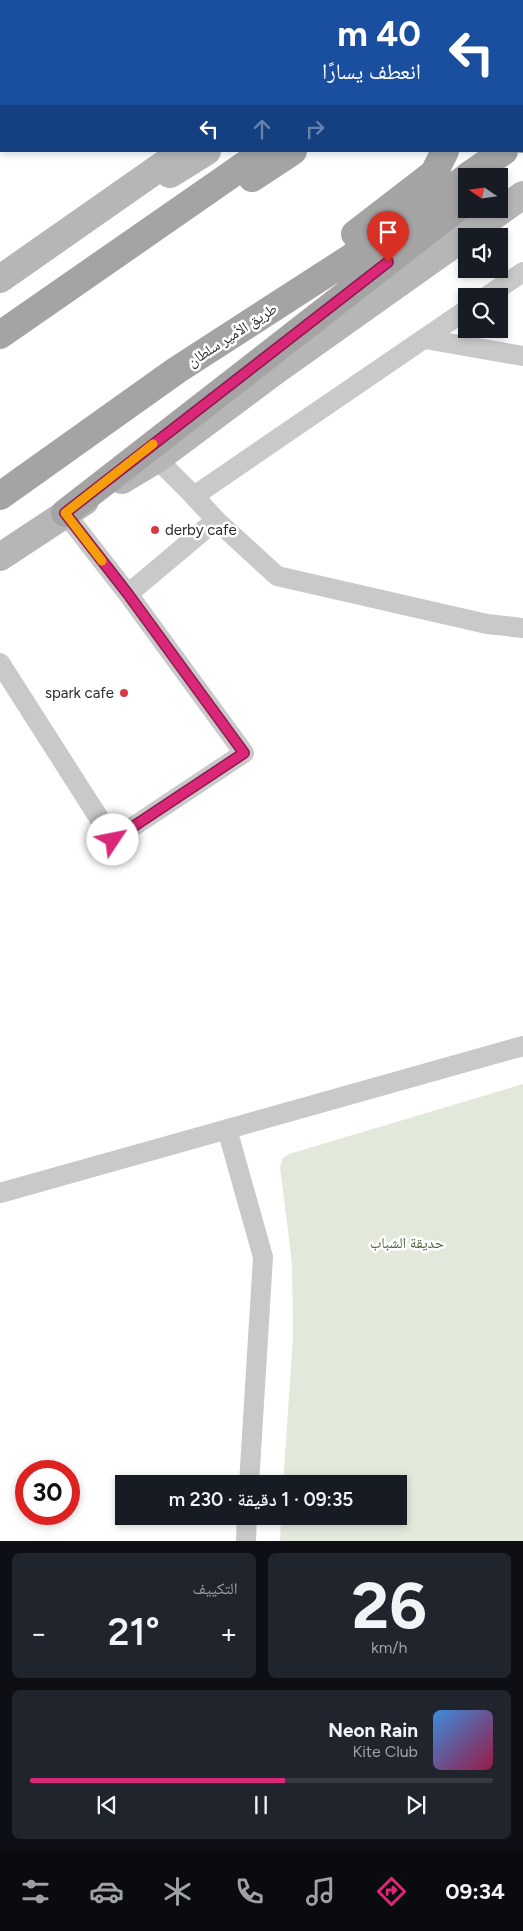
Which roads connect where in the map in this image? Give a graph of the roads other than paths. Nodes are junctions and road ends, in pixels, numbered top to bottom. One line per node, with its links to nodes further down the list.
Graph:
1 (182, 152): 13 (main road)
2 (205, 152): 13 (main road)
3 (264, 152): 15 (main road)
4 (290, 152): 15 (main road)
5 (444, 152): 22 (main road)
6 (503, 152): 8 (main road, طريق الأمير سلطان)
7 (523, 157): 9 (main road)
8 (480, 168)
9 (508, 169)
10 (458, 183): 22 (main road, طريق الأمير سلطان)
11 (523, 195): 23 (main road)
12 (458, 207): 26 (main road)
13 (38, 253): 16 (main road)
14 (523, 272): 17 (street)
15 (80, 278): 19 (main road)
16 (0, 279)
17 (499, 288)
18 (458, 316): 20 (street)
19 (0, 334)
20 (425, 339): 21 (street); 25 (street)
21 (523, 356)
22 (177, 370): 24 (main road, طريق الأمير سلطان)
23 (157, 460): 25 (street); 26 (main road)
24 (0, 496)
25 (194, 496): 27 (street)
26 (65, 513): 28 (main road); 29 (street)
27 (216, 520): 29 (street); 30 (street)
28 (0, 557)
29 (128, 594): 31 (street)
30 (523, 628)
31 (0, 663)
32 (523, 1046): 33 (street)
33 (227, 1129): 34 (street); 35 (street)
34 (0, 1193)
35 (250, 1475)
36 (247, 1525): 37 (street)
37 (246, 1541)

